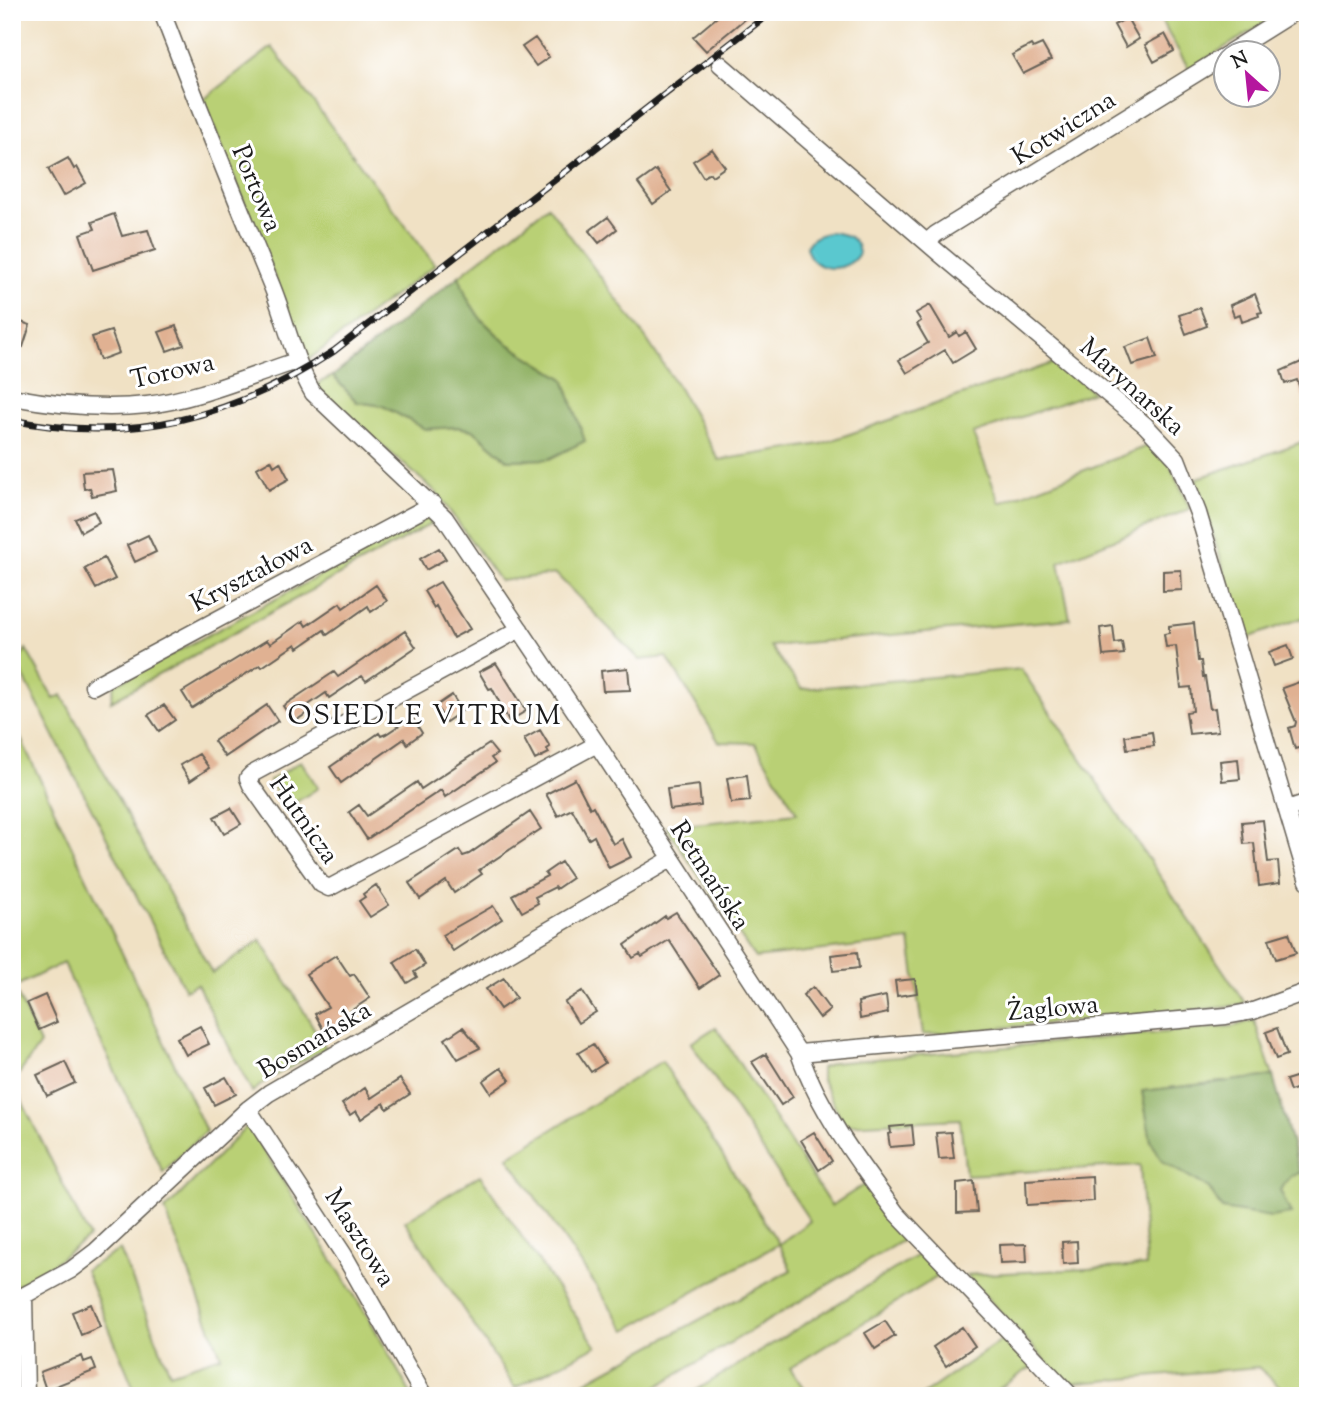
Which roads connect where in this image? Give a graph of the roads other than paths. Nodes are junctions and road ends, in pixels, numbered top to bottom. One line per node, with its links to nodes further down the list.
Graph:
1 (162, 12): 7 (street, Portowa)
2 (1294, 12): 3 (street, Kotwiczna)
3 (1253, 38)
4 (720, 64): 6 (street, Marynarska)
5 (1212, 64): 6 (street, Kotwiczna)
6 (927, 242): 15 (street, Marynarska)
7 (297, 361): 8 (street, Portowa); 9 (street, Torowa)
8 (307, 383): 10 (street, Retmańska)
9 (12, 397)
10 (433, 504): 11 (street, Retmańska); 12 (street, Kryształowa)
11 (520, 629): 13 (street, Retmańska); 13 (street, Hutnicza)
12 (93, 685)
13 (597, 744): 16 (street, Retmańska)
14 (1308, 802): 15 (street)
15 (1287, 809): 17 (street, Marynarska)
16 (671, 859): 19 (street, Retmańska); 20 (street, Bosmańska)
17 (1308, 881)
18 (1308, 991): 19 (street, Żaglowa)
19 (799, 1053): 24 (street, Retmańska)
20 (248, 1109): 21 (street, Bosmańska); 23 (street, Masztowa)
21 (18, 1300): 22 (street)
22 (26, 1396)
23 (424, 1396)
24 (1071, 1396)

